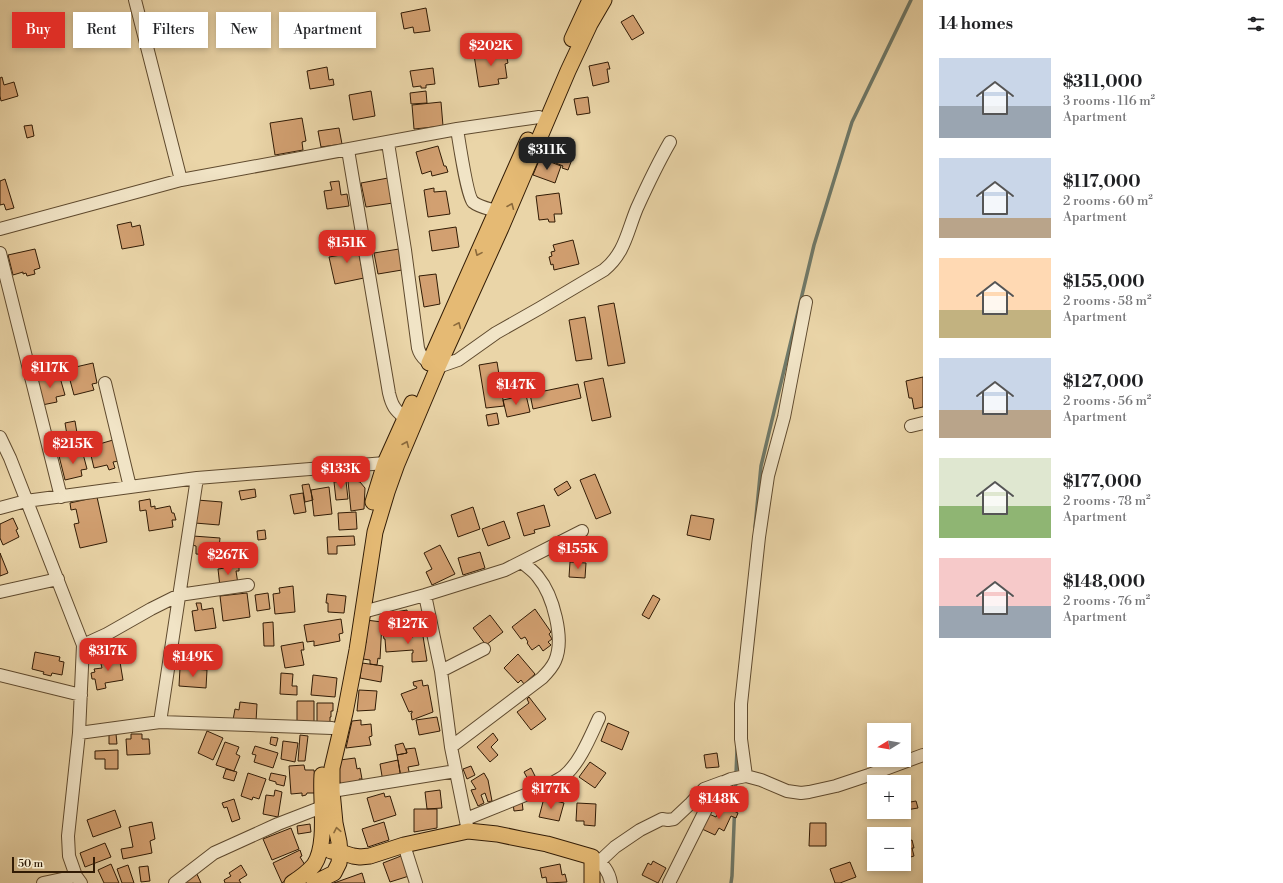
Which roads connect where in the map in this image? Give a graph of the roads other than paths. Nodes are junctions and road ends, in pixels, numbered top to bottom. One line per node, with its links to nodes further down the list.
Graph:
1 (135, 0): 9 (street)
2 (590, 0): 4 (main road)
3 (604, 0): 14 (main road, one-way to 3)
4 (539, 117): 5 (street); 10 (main road)
5 (457, 130): 7 (street); 10 (street)
6 (670, 142): 14 (street)
7 (388, 143): 8 (street); 14 (street)
8 (348, 150): 9 (street); 16 (street)
9 (181, 180): 11 (street)
10 (496, 211): 14 (main road, one-way to 14)
11 (0, 229)
12 (0, 253): 23 (street)
13 (806, 302): 46 (street)
14 (434, 365): 16 (main road); 20 (main road, one-way to 14)
15 (105, 383): 22 (street)
16 (405, 418): 20 (main road)
17 (923, 423): 18 (street)
18 (910, 426)
19 (0, 437): 24 (street)
20 (391, 463): 21 (street); 33 (main road); 41 (main road)
21 (197, 478): 22 (street); 31 (street)
22 (130, 487): 23 (street)
23 (61, 497): 24 (street)
24 (26, 502): 25 (street); 28 (street)
25 (0, 508)
26 (582, 531): 27 (street)
27 (522, 562): 32 (street); 43 (street)
28 (58, 579): 30 (street); 34 (street)
29 (248, 585): 31 (street)
30 (0, 592)
31 (179, 595): 34 (street); 40 (street)
32 (425, 595): 33 (street); 36 (street)
33 (363, 612): 48 (main road)
34 (83, 645): 38 (street)
35 (484, 649): 36 (street)
36 (441, 671): 43 (street)
37 (0, 674): 38 (street)
38 (81, 695): 42 (street)
39 (599, 718): 50 (street)
40 (160, 722): 41 (street); 42 (street)
41 (332, 728): 49 (main road)
42 (79, 734): 55 (street)
43 (452, 747): 45 (street)
44 (922, 758): 46 (street)
45 (456, 771): 48 (street); 50 (street)
46 (746, 776): 47 (street)
47 (724, 782): 54 (street); 63 (street)
48 (332, 791): 53 (main road, one-way to 48)
49 (322, 807): 52 (main road); 57 (street)
50 (467, 825): 51 (main road); 54 (main road)
51 (404, 845): 53 (main road); 60 (street)
52 (320, 851): 53 (main road); 58 (main road)
53 (340, 852): 59 (main road)
54 (596, 859): 61 (main road); 62 (street)
55 (79, 879): 56 (street)
56 (44, 883)
57 (175, 883)
58 (292, 883)
59 (314, 883)
60 (416, 883)
61 (592, 883)
62 (611, 883)
63 (669, 883)

